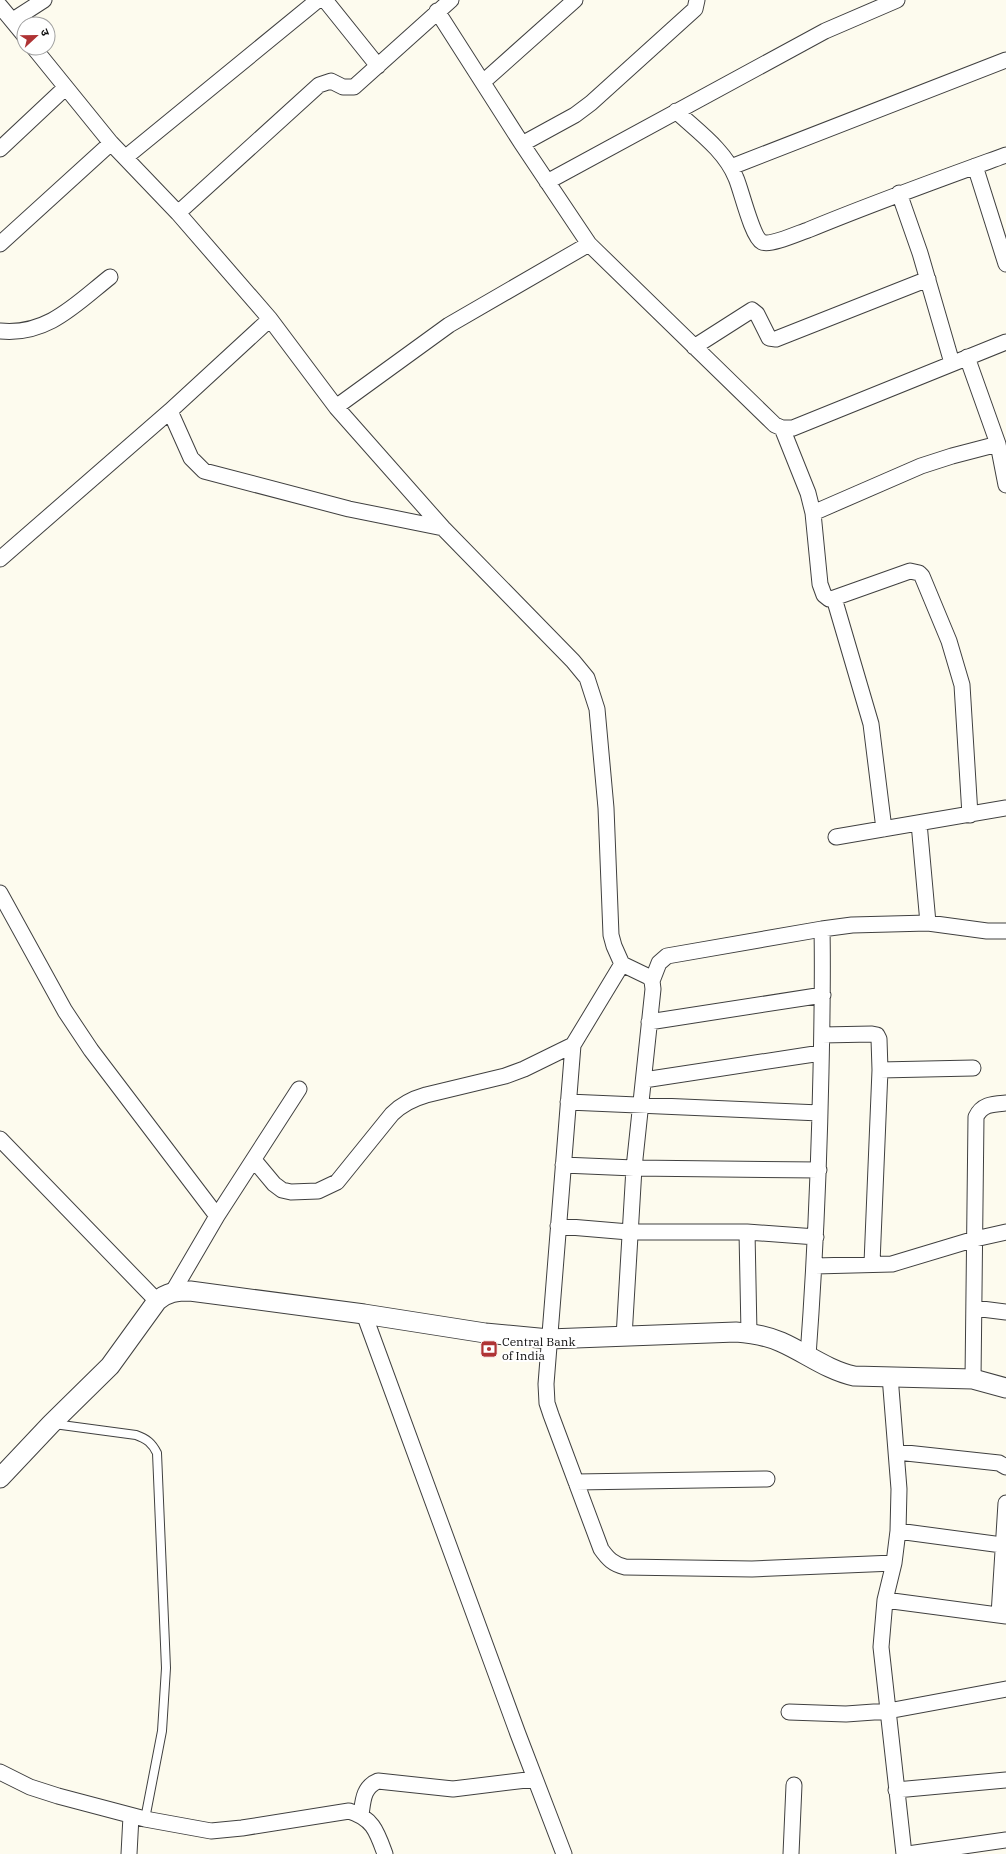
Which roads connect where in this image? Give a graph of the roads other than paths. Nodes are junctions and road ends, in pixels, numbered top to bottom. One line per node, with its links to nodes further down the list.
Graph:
1 (44, 0): 10 (street)
2 (318, 0): 22 (street)
3 (325, 0): 14 (street)
4 (451, 0): 9 (street)
5 (575, 0): 15 (street)
6 (697, 0): 19 (street)
7 (897, 0): 17 (street)
8 (0, 6): 10 (street)
9 (437, 11): 14 (street); 15 (street)
10 (13, 20): 11 (street)
11 (16, 24)
12 (40, 56): 16 (street)
13 (1006, 60): 24 (street)
14 (378, 66): 27 (street)
15 (484, 82): 19 (street)
16 (65, 88): 18 (street); 20 (street)
17 (676, 111): 24 (street); 25 (street)
18 (111, 143): 22 (street); 28 (street)
19 (522, 144): 25 (street)
20 (0, 149)
21 (1006, 155): 23 (street)
22 (126, 157): 27 (street)
23 (975, 166): 26 (street); 30 (street)
24 (731, 167): 26 (street)
25 (547, 182): 29 (street)
26 (899, 193): 32 (street)
27 (178, 213): 33 (street)
28 (0, 244)
29 (589, 244): 36 (street); 39 (street)
30 (1006, 264)
31 (110, 276): 34 (street)
32 (928, 279): 36 (street); 38 (street)
33 (270, 320): 39 (street); 40 (street)
34 (0, 331)
35 (1006, 342): 37 (street)
36 (694, 347): 41 (street)
37 (967, 357): 38 (street); 42 (street)
38 (952, 363): 41 (street)
39 (336, 407): 45 (street)
40 (170, 411): 45 (street); 46 (street)
41 (782, 428): 44 (street)
42 (998, 444): 43 (street); 44 (street)
43 (1006, 486)
44 (813, 513): 47 (street)
45 (443, 528): 57 (street)
46 (0, 559)
47 (834, 598): 49 (street); 51 (street)
48 (1006, 808): 49 (street)
49 (970, 815): 50 (street)
50 (919, 823): 51 (street); 54 (street)
51 (884, 829): 52 (street)
52 (836, 837)
53 (0, 893): 77 (street)
54 (928, 923): 55 (street); 56 (street)
55 (822, 928): 58 (street); 59 (street)
56 (1006, 931)
57 (622, 964): 58 (street); 62 (street)
58 (652, 980): 60 (street)
59 (823, 995): 60 (street); 61 (street)
60 (649, 1022): 66 (street)
61 (822, 1035): 63 (street); 65 (street)
62 (573, 1045): 68 (street); 73 (street)
63 (821, 1053): 66 (street); 71 (street)
64 (973, 1068): 65 (street)
65 (880, 1070): 84 (street)
66 (644, 1080): 70 (street)
67 (298, 1089): 73 (street)
68 (568, 1102): 70 (street); 74 (street)
69 (1006, 1103): 83 (street)
70 (641, 1106): 71 (street); 75 (street)
71 (820, 1113): 76 (street)
72 (0, 1139): 86 (street)
73 (254, 1160): 77 (street)
74 (563, 1165): 75 (street); 78 (street)
75 (634, 1168): 76 (street); 79 (street)
76 (819, 1170): 82 (street)
77 (217, 1216): 86 (street)
78 (558, 1226): 79 (street); 92 (street)
79 (629, 1232): 80 (street); 91 (street)
80 (747, 1232): 82 (street); 90 (street)
81 (1006, 1232): 83 (street)
82 (816, 1237): 85 (street)
83 (975, 1239): 84 (street); 87 (street)
84 (872, 1263): 85 (street)
85 (815, 1266): 93 (street)
86 (164, 1297): 89 (street); 97 (street)
87 (974, 1308): 88 (street); 95 (street)
88 (1006, 1312)
89 (364, 1314): 92 (street); 113 (street)
90 (749, 1333): 91 (street); 93 (street)
91 (624, 1337): 92 (street)
92 (549, 1339): 102 (street)
93 (808, 1356): 94 (street)
94 (890, 1376): 95 (street); 98 (street)
95 (973, 1379): 96 (street)
96 (1006, 1388)
97 (51, 1424): 100 (street); 118 (lane)
98 (897, 1452): 99 (street); 104 (street)
99 (1006, 1467)
100 (0, 1478)
101 (767, 1479): 102 (street)
102 (576, 1482): 106 (street)
103 (1006, 1503): 105 (street)
104 (898, 1531): 105 (street); 106 (street)
105 (1002, 1545): 108 (street)
106 (894, 1562): 107 (street)
107 (885, 1600): 108 (street); 110 (street)
108 (1002, 1616)
109 (1006, 1690): 110 (street)
110 (888, 1711): 111 (street); 116 (street)
111 (789, 1712)
112 (0, 1772): 118 (street)
113 (535, 1779): 117 (street); 122 (street)
114 (1006, 1780): 116 (street)
115 (794, 1785): 123 (street)
116 (896, 1790): 124 (street)
117 (361, 1815): 118 (street); 121 (street)
118 (138, 1817): 120 (street)
119 (1006, 1840): 125 (street)
120 (129, 1854)
121 (385, 1854)
122 (564, 1854)
123 (791, 1854)
124 (904, 1854)
125 (908, 1854)

